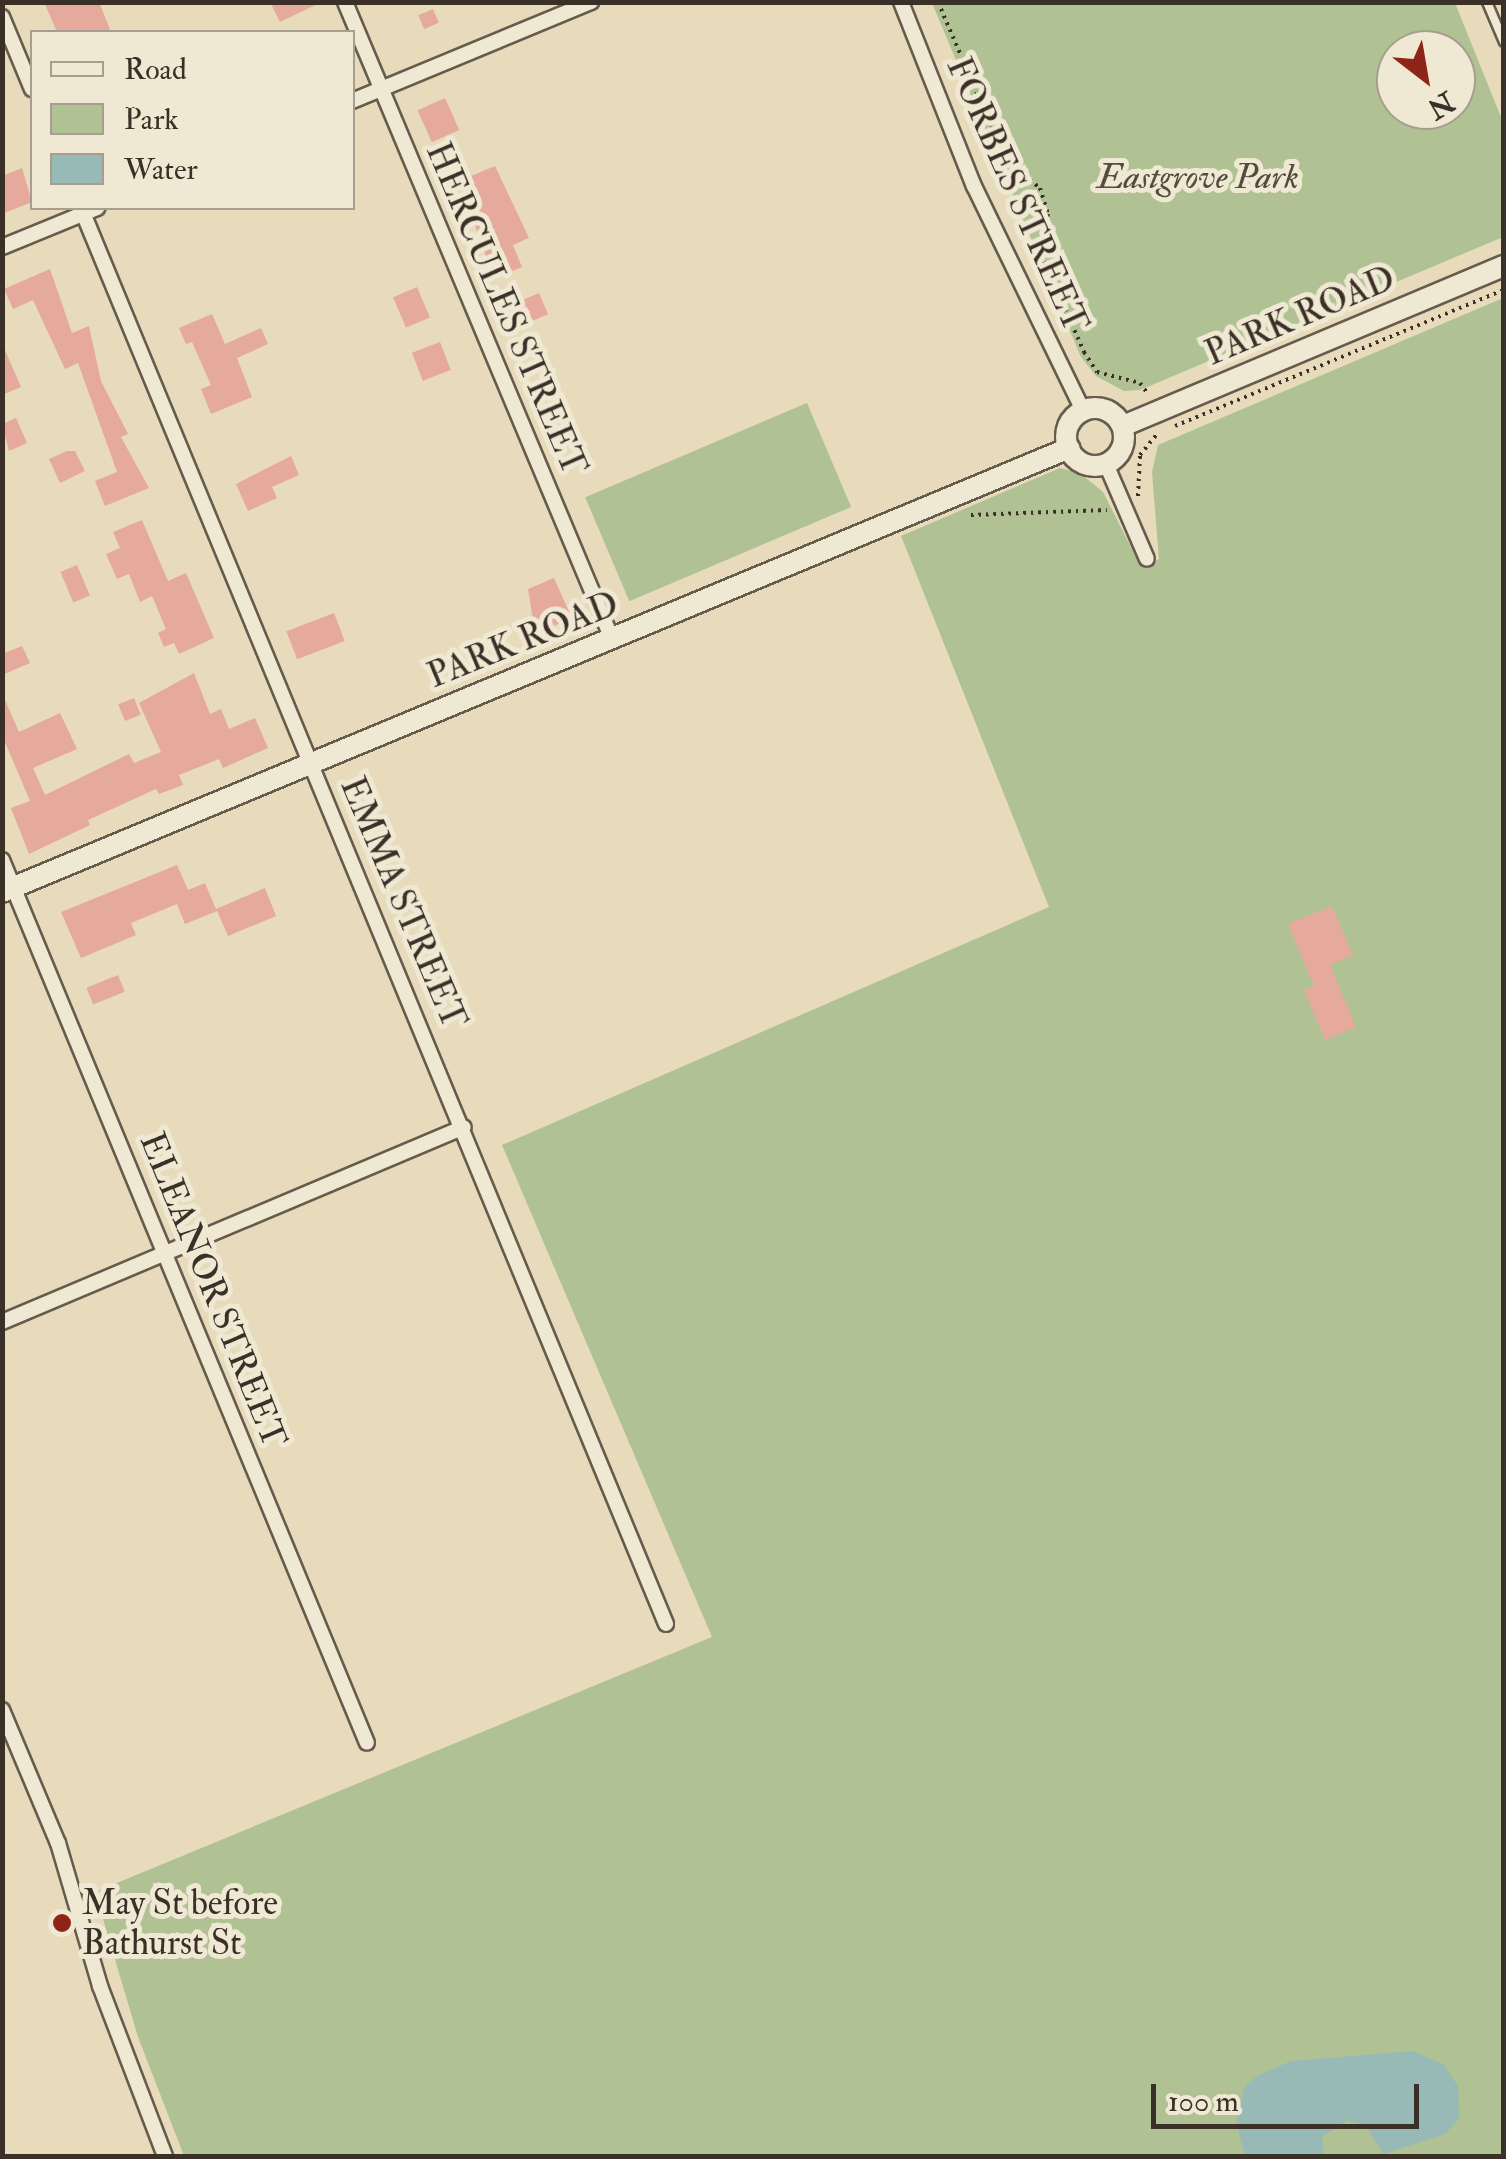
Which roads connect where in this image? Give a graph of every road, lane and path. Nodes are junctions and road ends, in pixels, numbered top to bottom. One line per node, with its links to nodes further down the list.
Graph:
1 (346, 2): 9 (street, HERCULES STREET)
2 (591, 2): 9 (street)
3 (900, 2): 16 (street, FORBES STREET)
4 (938, 2): 17 (path)
5 (1488, 2): 7 (lane)
6 (2, 17): 8 (street)
7 (1504, 42)
8 (30, 85)
9 (382, 88): 10 (street); 24 (street, HERCULES STREET)
10 (355, 99)
11 (85, 210): 13 (street)
12 (87, 210): 25 (street, EMMA STREET)
13 (2, 247)
14 (1504, 266): 17 (street, PARK ROAD)
15 (1504, 290): 21 (path)
16 (1083, 410): 18 (street); 19 (street)
17 (1155, 412): 18 (street, PARK ROAD)
18 (1123, 426): 20 (street)
19 (1069, 448): 20 (street); 24 (street, PARK ROAD)
20 (1106, 464): 21 (street)
21 (1124, 505): 22 (path); 23 (street)
22 (970, 514)
23 (1147, 558)
24 (612, 639): 25 (street, PARK ROAD)
25 (312, 763): 27 (street, PARK ROAD); 28 (street, EMMA STREET)
26 (2, 860): 27 (street, ELEANOR STREET)
27 (8, 889): 29 (street, ELEANOR STREET)
28 (464, 1127): 29 (street); 31 (street, EMMA STREET)
29 (167, 1255): 30 (street); 33 (street, ELEANOR STREET)
30 (2, 1322)
31 (666, 1624)
32 (2, 1710): 34 (street)
33 (367, 1743)
34 (165, 2156)

